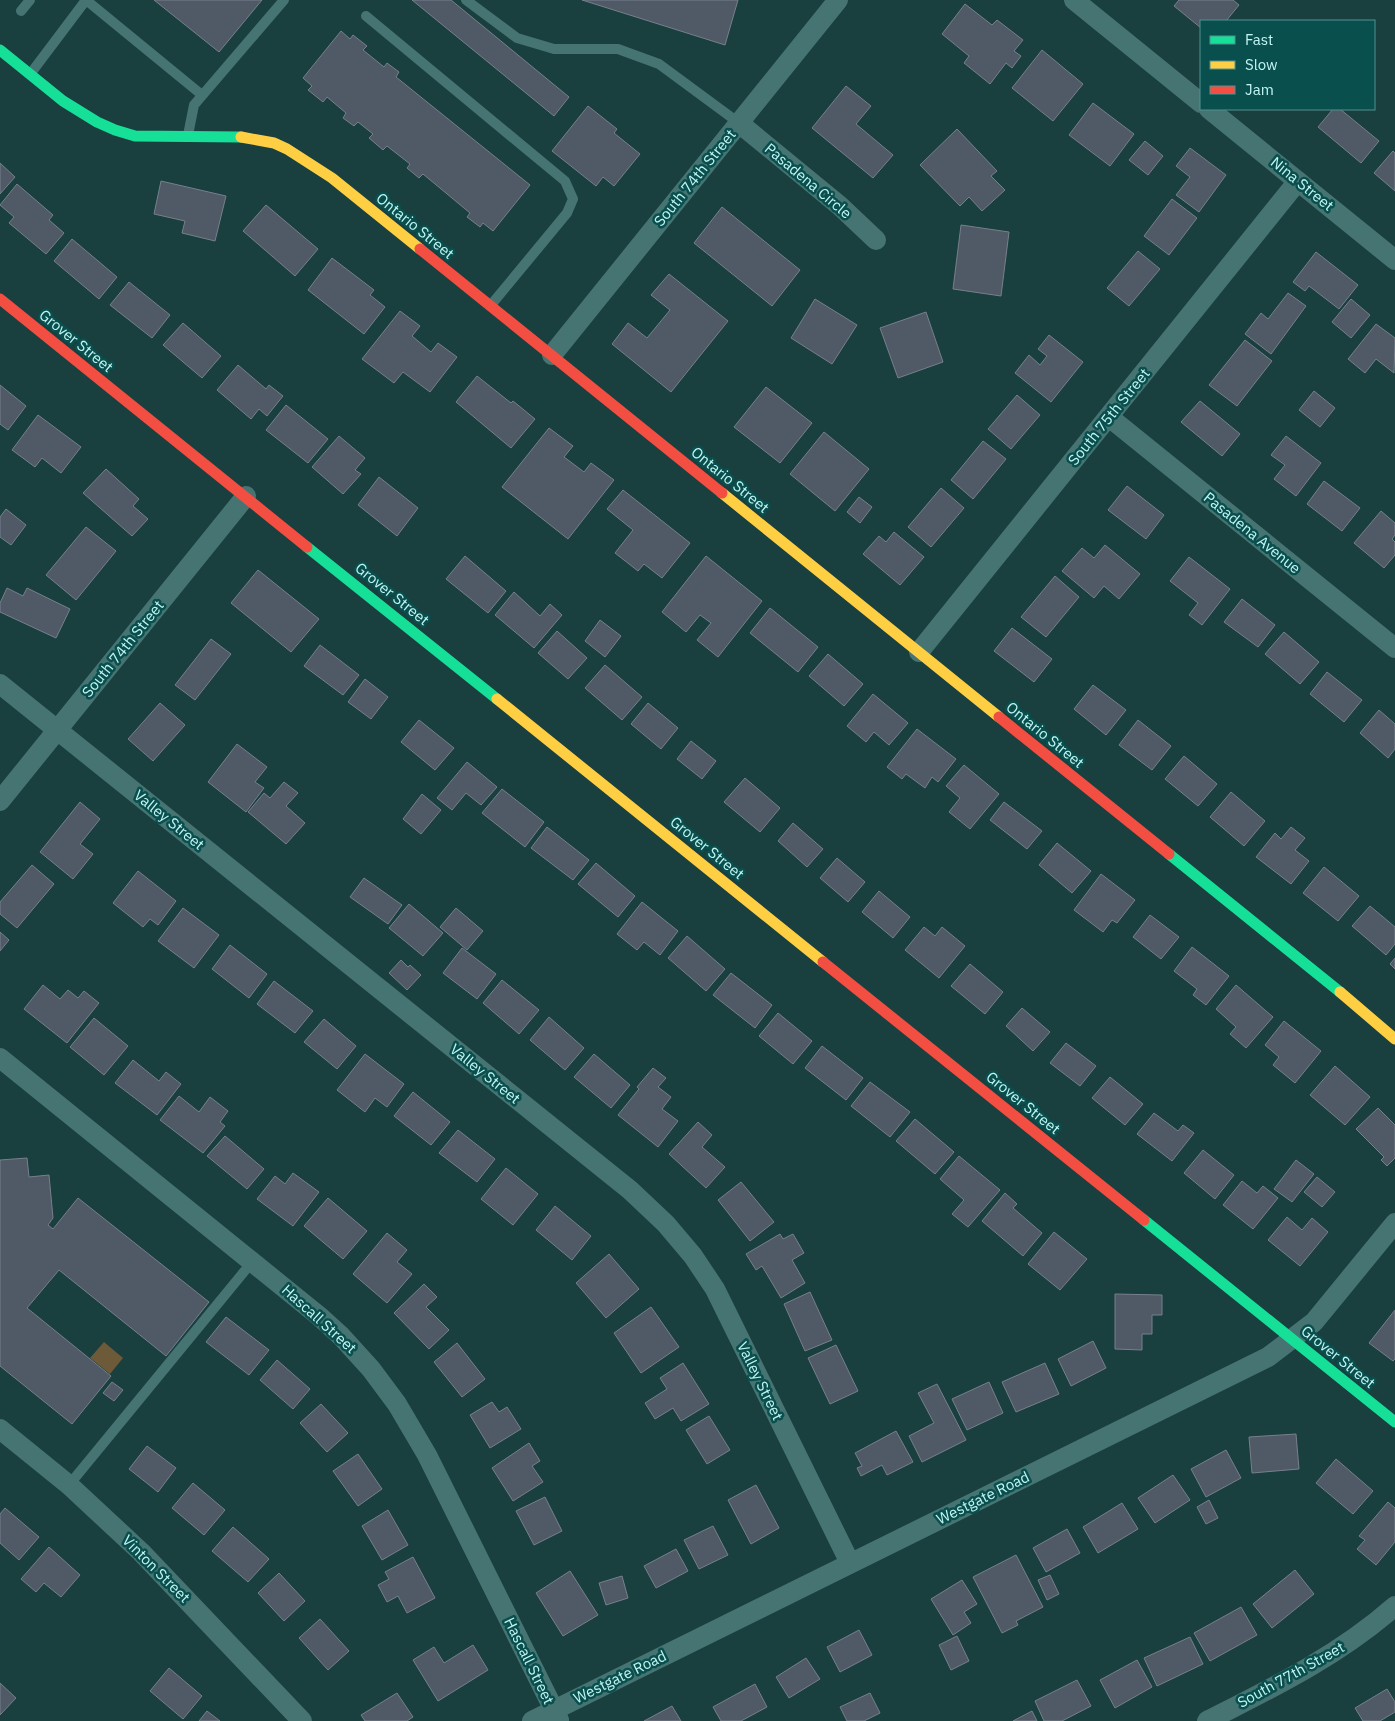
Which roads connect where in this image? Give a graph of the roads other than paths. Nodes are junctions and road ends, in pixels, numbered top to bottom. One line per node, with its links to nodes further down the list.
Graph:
1 (30, 0): 7 (lane)
2 (86, 0): 10 (lane); 11 (lane)
3 (284, 0): 11 (lane)
4 (466, 0): 14 (lane)
5 (838, 0): 14 (street, South 74th Street)
6 (1074, 0): 12 (street)
7 (21, 11)
8 (366, 16): 20 (lane)
9 (0, 50): 10 (street, Ontario Street)
10 (30, 74): 15 (street, Ontario Street)
11 (202, 95): 15 (lane)
12 (1200, 102)
13 (1209, 110): 16 (street, Nina Street)
14 (739, 124): 17 (street, Pasadena Circle); 21 (street, South 74th Street)
15 (187, 136): 20 (street, Ontario Street)
16 (1298, 181): 18 (street, Nina Street); 22 (street, South 75th Street)
17 (876, 240)
18 (1395, 260)
19 (0, 299): 23 (street, Grover Street)
20 (490, 306): 21 (street, Ontario Street)
21 (552, 355): 25 (street, Ontario Street)
22 (1109, 417): 24 (street, Pasadena Avenue); 25 (street, South 75th Street)
23 (246, 496): 27 (street, South 74th Street); 33 (street, Grover Street)
24 (1395, 648)
25 (919, 652): 29 (street, Ontario Street)
26 (0, 684): 27 (street, Valley Street)
27 (58, 730): 28 (street, South 74th Street); 37 (street, Valley Street)
28 (0, 801)
29 (1395, 1039)
30 (0, 1058): 32 (street, Hascall Street)
31 (1395, 1223): 33 (street, Westgate Road)
32 (252, 1262): 36 (lane); 39 (street, Hascall Street)
33 (1292, 1339): 34 (street, Grover Street); 37 (street, Westgate Road)
34 (1395, 1422)
35 (0, 1429): 36 (street, Vinton Street)
36 (69, 1485): 40 (street, Vinton Street)
37 (850, 1563): 39 (street, Westgate Road)
38 (1395, 1606): 42 (street, South 77th Street)
39 (556, 1715): 41 (street, Westgate Road)
40 (302, 1721)
41 (532, 1721)
42 (1207, 1721)

